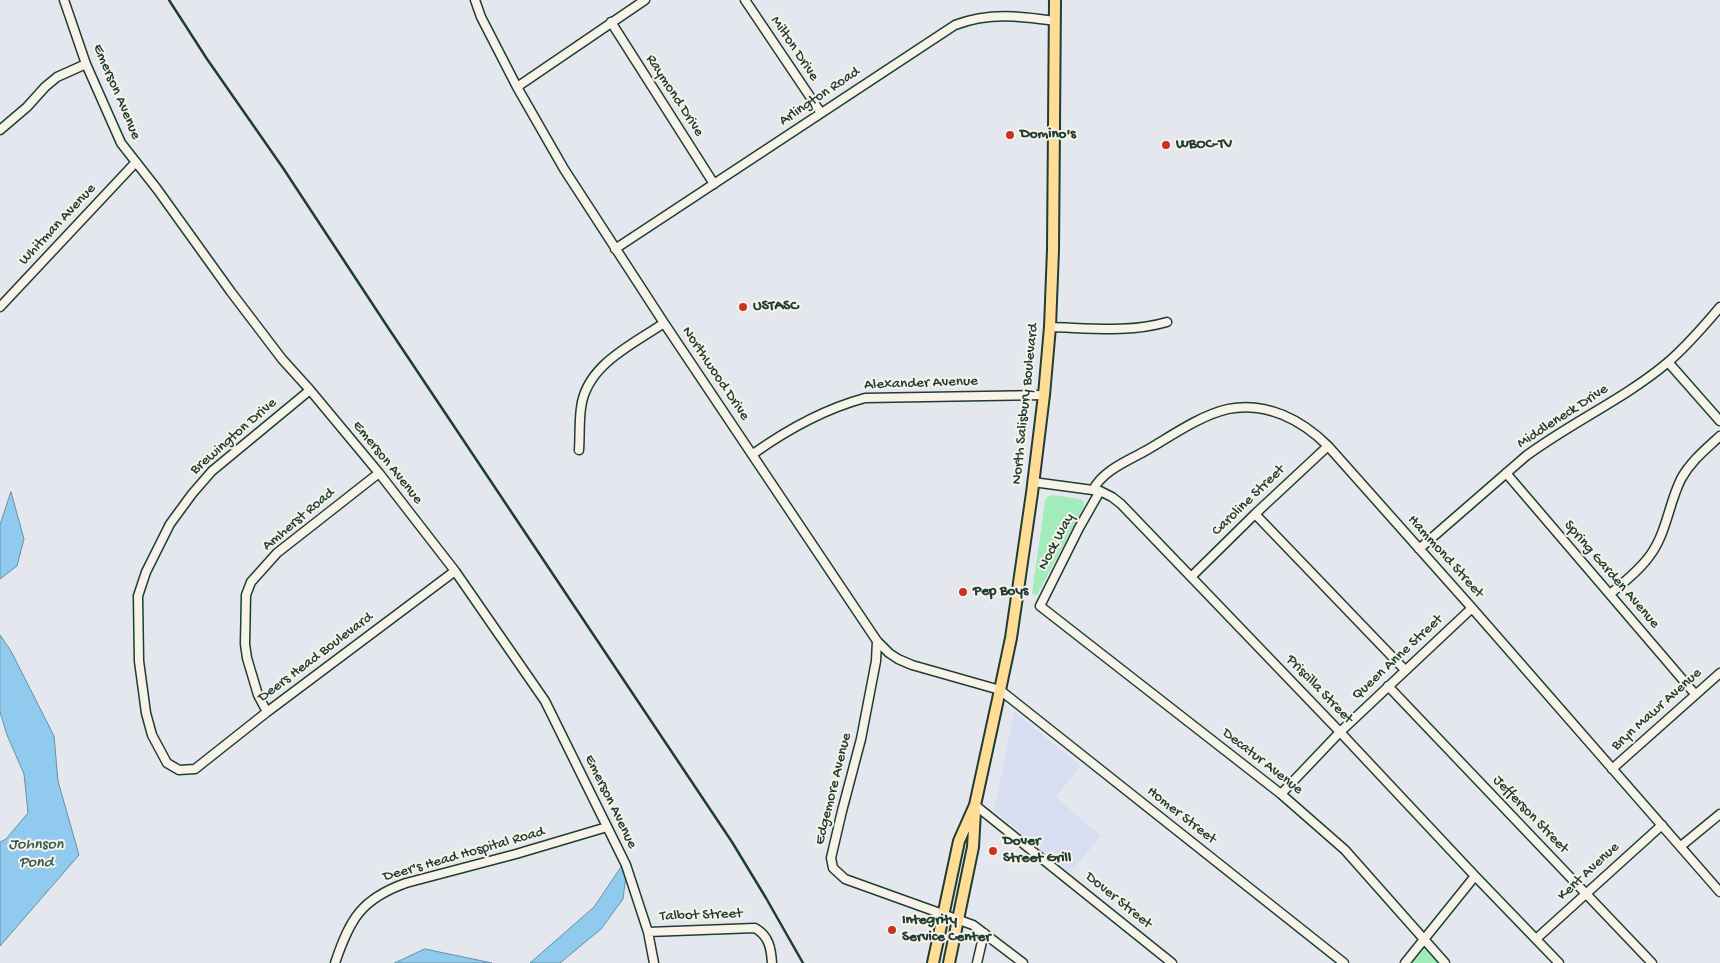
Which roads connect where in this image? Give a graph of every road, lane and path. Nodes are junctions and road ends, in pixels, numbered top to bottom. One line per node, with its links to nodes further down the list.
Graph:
1 (64, 0): 8 (street, Emerson Avenue)
2 (475, 0): 9 (street, Northwood Drive)
3 (645, 0): 7 (street)
4 (745, 0): 10 (street, Milton Drive)
5 (1055, 0): 6 (main road, North Salisbury Boulevard)
6 (1055, 21): 10 (street, Arlington Road); 19 (main road, North Salisbury Boulevard)
7 (611, 22): 9 (street); 13 (street, Raymond Drive)
8 (86, 64): 11 (street); 12 (street, Emerson Avenue)
9 (518, 87): 14 (street, Northwood Drive)
10 (821, 113): 13 (street, Arlington Road)
11 (0, 130)
12 (136, 162): 15 (street, Whitman Avenue); 21 (street, Emerson Avenue)
13 (714, 184): 14 (street, Arlington Road)
14 (615, 249): 18 (street, Northwood Drive)
15 (0, 307)
16 (1720, 307): 20 (street, Middleneck Drive)
17 (1167, 322): 19 (street)
18 (664, 323): 26 (street); 27 (street, Northwood Drive)
19 (1050, 327): 22 (main road, North Salisbury Boulevard)
20 (1668, 362): 23 (street); 29 (street, Middleneck Drive)
21 (310, 390): 28 (street, Emerson Avenue); 47 (street, Brewington Drive)
22 (1044, 395): 27 (street, Alexander Avenue); 30 (main road, North Salisbury Boulevard)
23 (1720, 421)
24 (1720, 436): 36 (street)
25 (1328, 446): 31 (street, Hammond Street); 32 (street, Caroline Street); 33 (street, Hammond Street)
26 (579, 450)
27 (753, 454): 39 (street, Northwood Drive)
28 (379, 473): 34 (street, Emerson Avenue); 45 (street, Amherst Road)
29 (1506, 473): 33 (street, Middleneck Drive); 36 (street, Spring Garden Avenue)
30 (1033, 482): 31 (street, Priscilla Street); 43 (main road, North Salisbury Boulevard)
31 (1096, 491): 35 (street, Priscilla Street); 37 (street, Nock Way)
32 (1255, 514): 35 (street, Caroline Street); 40 (street)
33 (1418, 549): 38 (street, Hammond Street)
34 (455, 571): 45 (street, Deers Head Boulevard); 53 (street, Emerson Avenue)
35 (1191, 577): 46 (street, Priscilla Street)
36 (1610, 594): 44 (street, Spring Garden Avenue)
37 (1040, 606): 49 (street, Decatur Avenue)
38 (1472, 608): 40 (street, Queen Anne Street); 48 (street, Hammond Street)
39 (877, 641): 43 (street, Northwood Drive); 58 (street, Edgemore Avenue)
40 (1406, 670): 42 (street, Queen Anne Street)
41 (1720, 673): 44 (street, Bryn Mawr Avenue)
42 (1388, 686): 46 (street, Queen Anne Street); 57 (street, Jefferson Street)
43 (1000, 690): 50 (main road, North Salisbury Boulevard); 72 (street, Homer Street)
44 (1695, 694): 48 (street, Bryn Mawr Avenue)
45 (266, 712): 47 (street, Deers Head Boulevard)
46 (1340, 732): 49 (street, Queen Anne Street); 55 (street, Priscilla Street)
47 (195, 769)
48 (1612, 769): 52 (street, Hammond Street)
49 (1281, 794): 62 (street, Decatur Avenue)
50 (975, 805): 58 (main road, North Salisbury Boulevard); 59 (main road, North Salisbury Boulevard); 71 (street, Dover Street)
51 (1720, 814): 54 (street)
52 (1662, 825): 54 (street, Hammond Street); 57 (street, Kent Avenue)
53 (607, 827): 60 (street, Emerson Avenue); 64 (street, Deer's Head Hospital Road)
54 (1681, 846): 56 (street, Hammond Street)
55 (1474, 876): 62 (street); 63 (street, Priscilla Street)
56 (1720, 892)
57 (1587, 893): 63 (street, Kent Avenue); 76 (street, Jefferson Street)
58 (944, 914): 59 (street, Edgemore Avenue); 67 (main road, North Salisbury Boulevard)
59 (958, 919): 61 (street, Edgemore Avenue); 68 (main road, North Salisbury Boulevard)
60 (648, 932): 65 (street, Emerson Avenue); 66 (street, Talbot Street)
61 (984, 933): 69 (street); 70 (street, Edgemore Avenue)
62 (1424, 939): 73 (street); 74 (street, Decatur Avenue)
63 (1536, 939): 75 (street, Priscilla Street)
64 (335, 963)
65 (654, 963)
66 (772, 963)
67 (933, 963)
68 (948, 963)
69 (977, 963)
70 (1023, 963)
71 (1172, 963)
72 (1344, 963)
73 (1405, 963)
74 (1445, 963)
75 (1559, 963)
76 (1652, 963)

